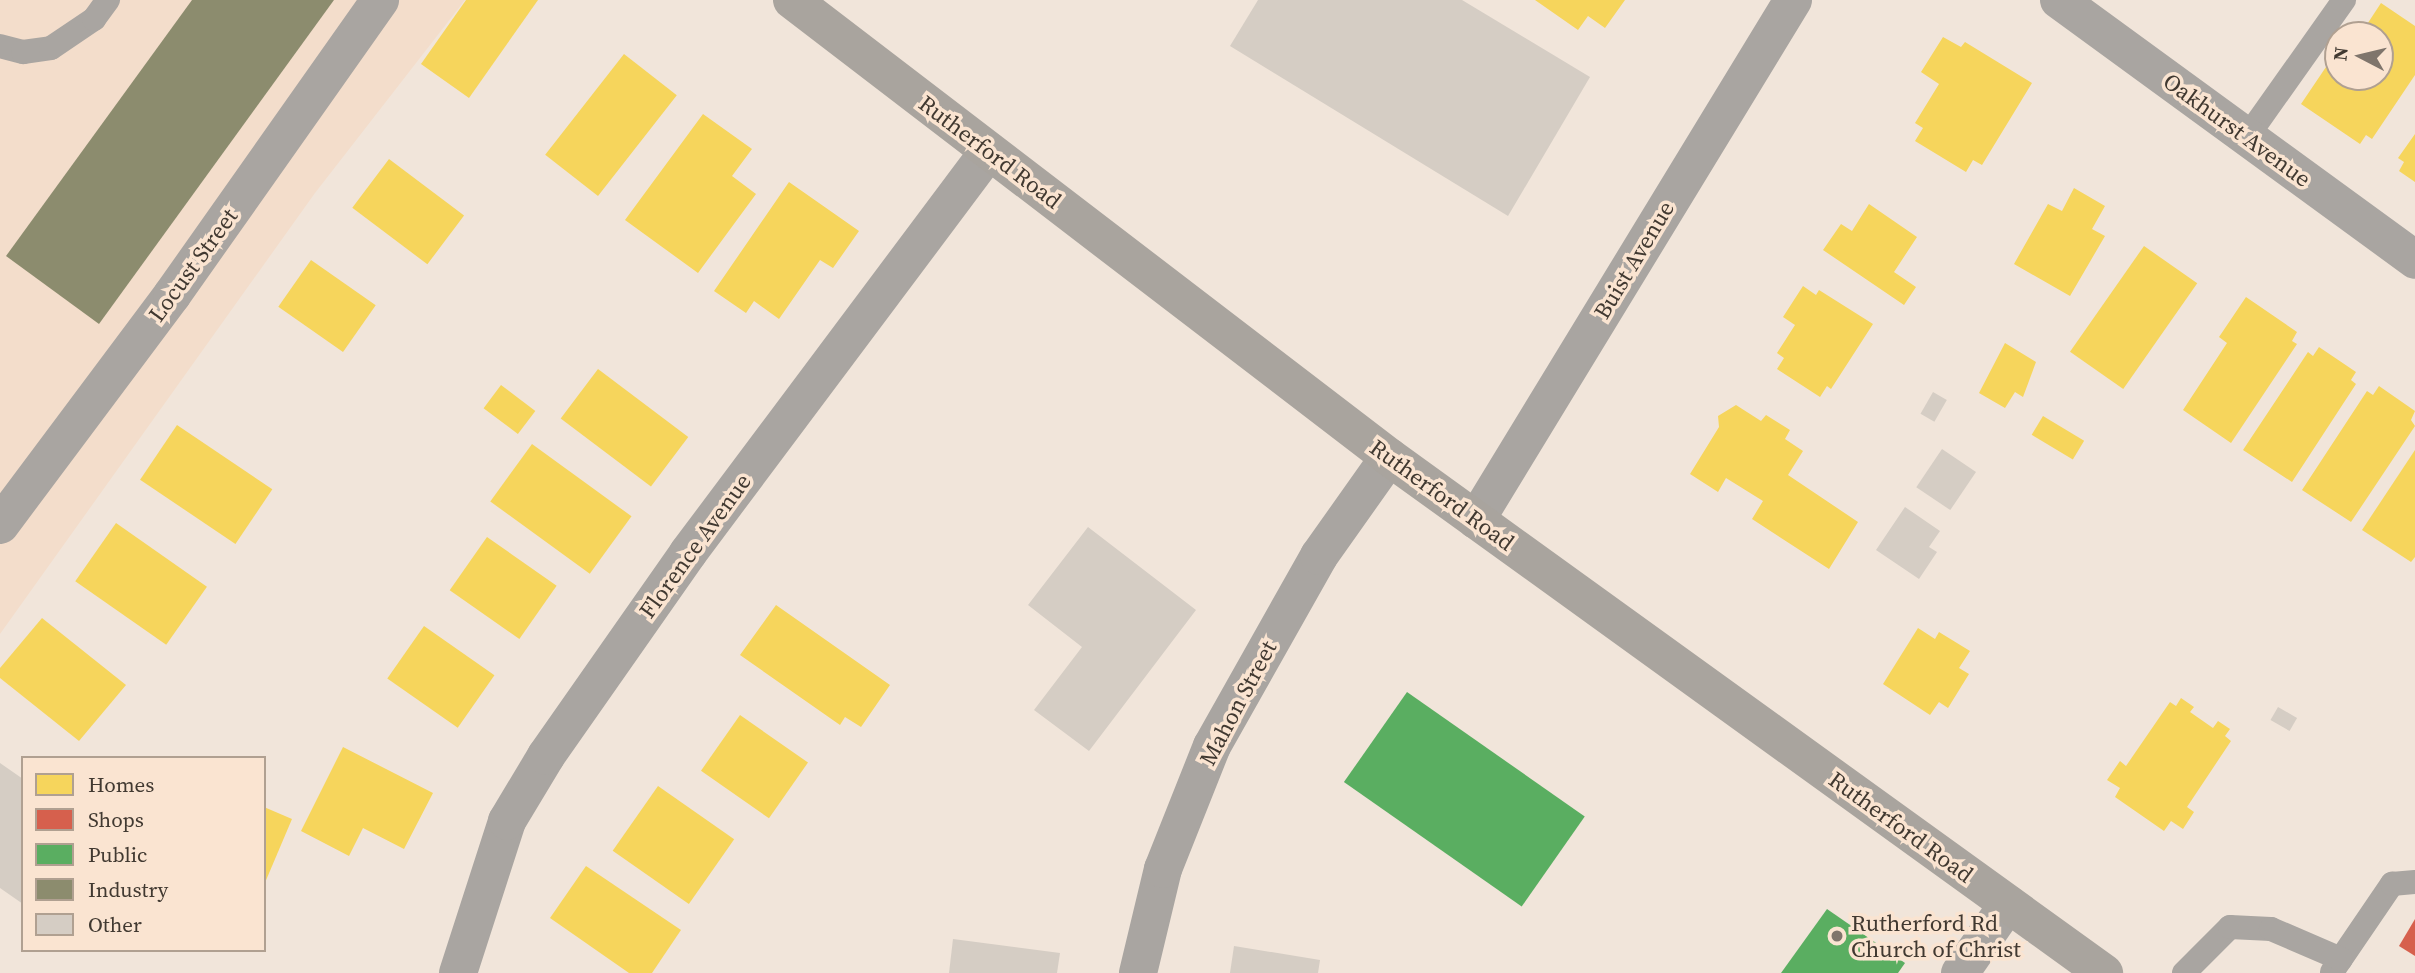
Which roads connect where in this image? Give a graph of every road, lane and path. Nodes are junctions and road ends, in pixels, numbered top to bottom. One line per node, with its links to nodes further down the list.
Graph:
1 (108, 0): 7 (lane)
2 (380, 0): 13 (street, Locust Street)
3 (792, 0): 9 (street, Rutherford Road)
4 (1793, 0): 12 (street, Buist Avenue)
5 (2059, 0): 8 (street, Oakhurst Avenue)
6 (2344, 0): 8 (lane)
7 (0, 46)
8 (2247, 137): 10 (street, Oakhurst Avenue)
9 (989, 151): 11 (street, Rutherford Road); 17 (street, Florence Avenue)
10 (2415, 260)
11 (1389, 457): 12 (street, Rutherford Road); 18 (street, Mahon Street)
12 (1476, 520): 15 (street, Rutherford Road)
13 (0, 525)
14 (2415, 882): 16 (lane)
15 (2008, 904): 19 (street); 20 (street, Rutherford Road)
16 (2336, 966): 21 (lane)
17 (458, 973)
18 (1138, 973)
19 (1960, 973)
20 (2104, 973)
21 (2184, 973)

